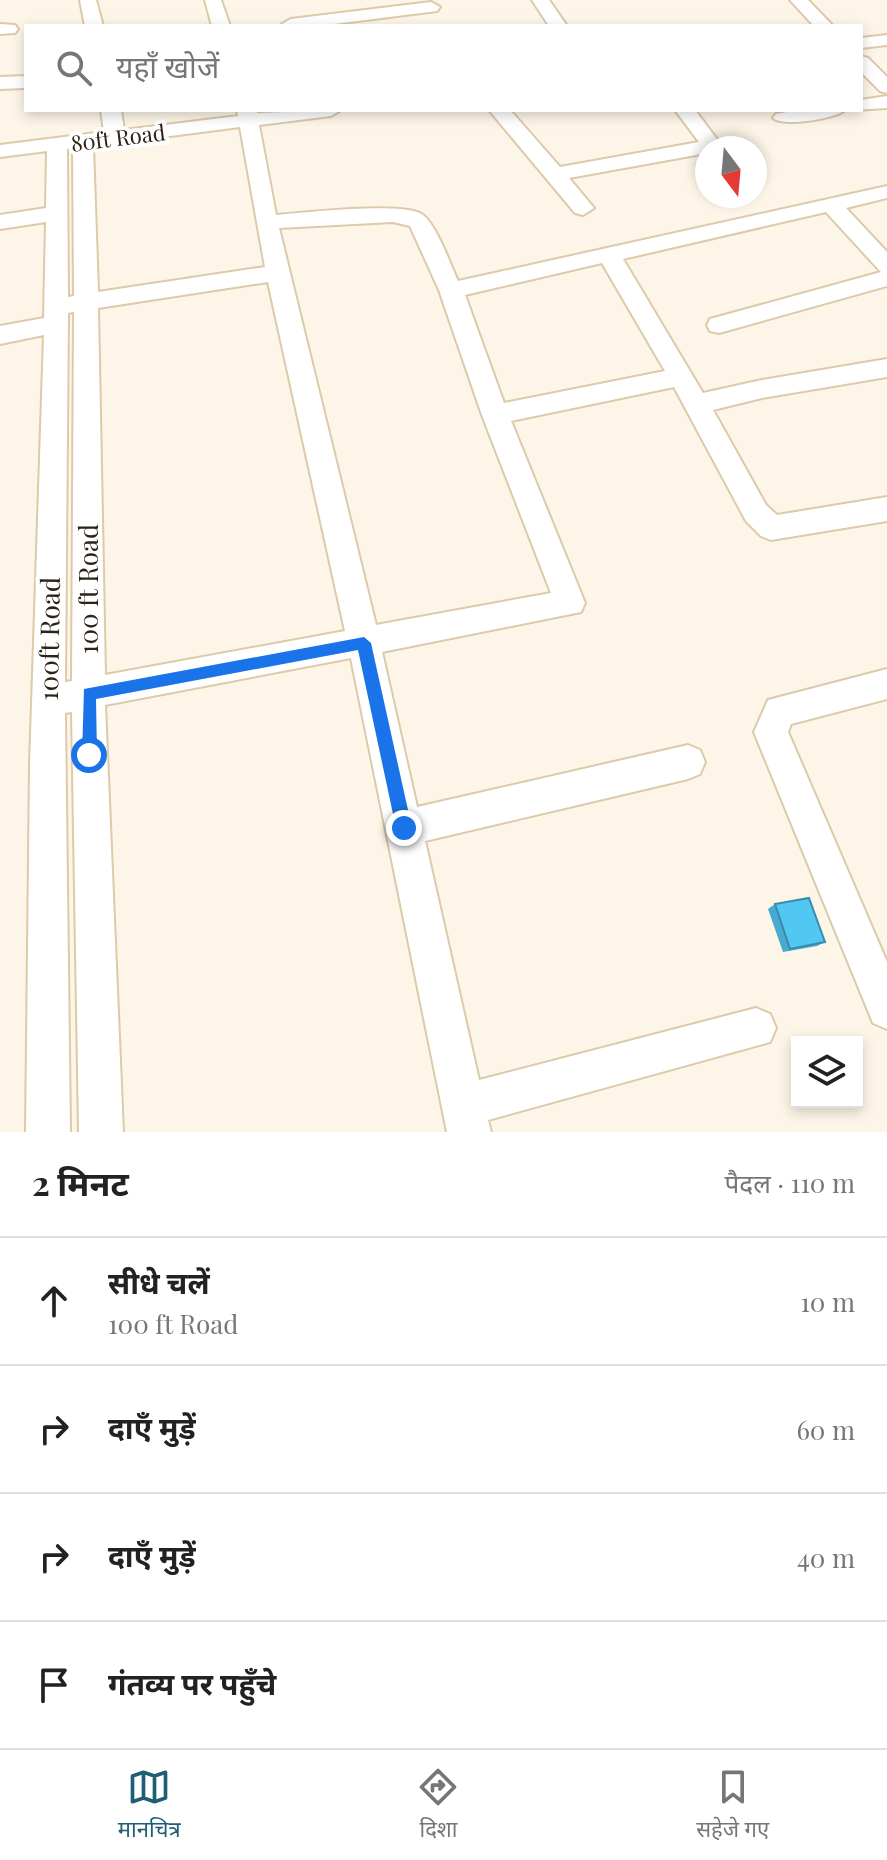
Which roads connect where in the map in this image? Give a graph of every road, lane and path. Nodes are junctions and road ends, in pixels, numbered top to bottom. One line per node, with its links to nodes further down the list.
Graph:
1 (88, 0): 6 (street)
2 (213, 0): 7 (street)
3 (540, 0): 10 (street)
4 (798, 0): 11 (street)
5 (429, 4): 8 (street); 9 (street)
6 (94, 24)
7 (220, 24)
8 (291, 24)
9 (442, 24)
10 (557, 24)
11 (822, 24)
12 (887, 40): 13 (street)
13 (863, 43)
14 (863, 64): 17 (street)
15 (24, 82): 16 (street)
16 (0, 83)
17 (887, 87)
18 (887, 102): 19 (street)
19 (863, 106)
20 (111, 112): 28 (street)
21 (298, 112): 25 (street, 80ft Road)
22 (501, 112): 32 (street)
23 (687, 112): 27 (street)
24 (822, 112): 26 (street)
25 (249, 115): 28 (street, 80ft Road); 38 (street)
26 (783, 118)
27 (705, 136)
28 (115, 139): 29 (street, 80ft Road)
29 (70, 144): 31 (street, 80ft Road); 36 (street, 100ft Road); 44 (street, 100 ft Road)
30 (695, 150): 32 (street)
31 (0, 151)
32 (555, 174): 35 (street)
33 (887, 192): 34 (street)
34 (831, 205): 39 (street); 40 (street)
35 (583, 208)
36 (58, 213): 37 (street); 44 (street, 100ft Road)
37 (0, 222)
38 (266, 222): 41 (street); 43 (street)
39 (609, 255): 43 (street); 48 (street)
40 (887, 266)
41 (278, 273): 44 (street); 52 (street)
42 (887, 278): 45 (street)
43 (451, 290): 50 (street)
44 (66, 311): 46 (street); 54 (street, 100 ft Road); 55 (street, 100ft Road)
45 (719, 325)
46 (0, 335)
47 (887, 368): 49 (street)
48 (679, 377): 49 (street); 50 (street)
49 (695, 405): 51 (street)
50 (495, 415): 52 (street)
51 (887, 509)
52 (364, 643): 54 (street); 57 (street)
53 (887, 684): 58 (street)
54 (89, 694): 55 (street); 62 (street, 100 ft Road)
55 (48, 701): 61 (street, 100ft Road)
56 (688, 762): 57 (street)
57 (404, 828): 60 (street)
58 (887, 1009)
59 (756, 1028): 60 (street)
60 (466, 1119)
61 (48, 1132)
62 (101, 1132)

